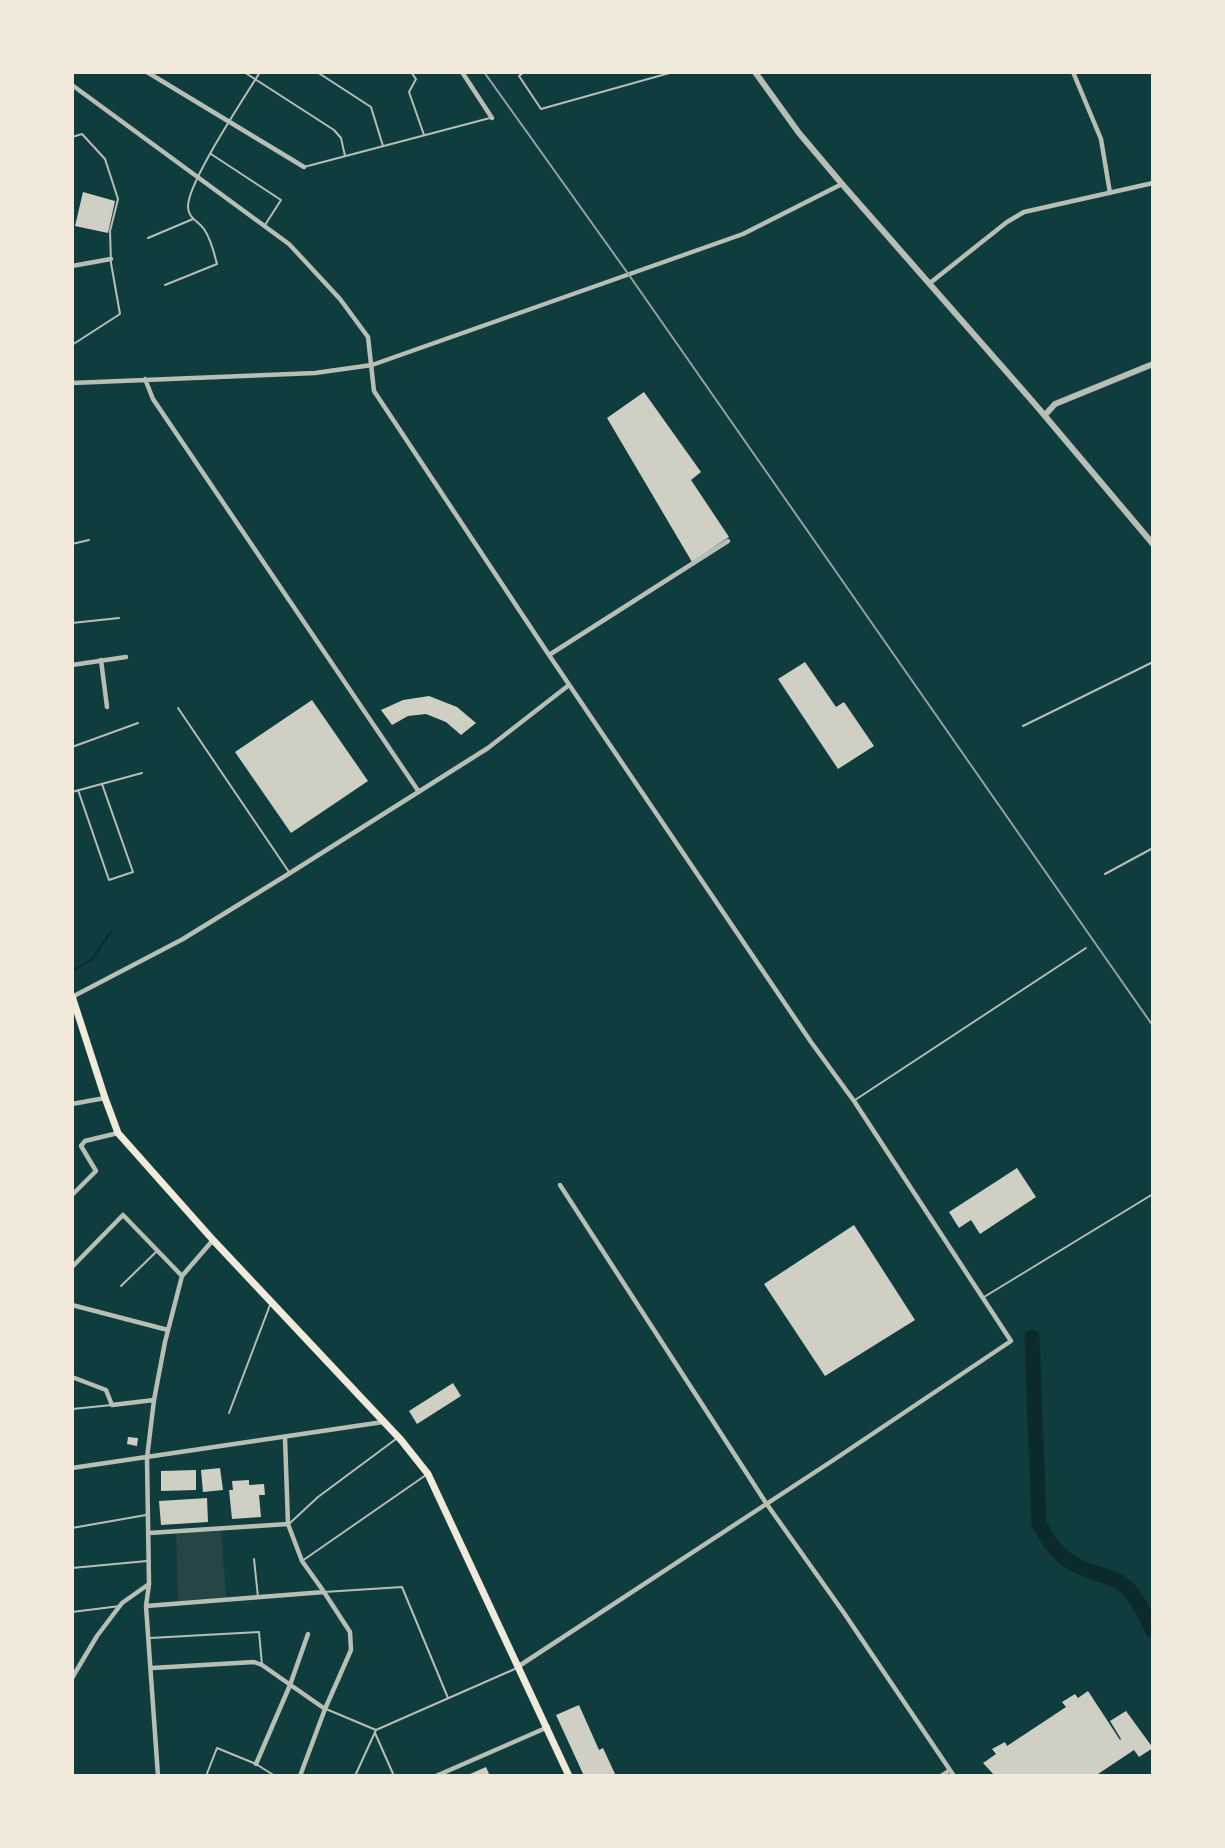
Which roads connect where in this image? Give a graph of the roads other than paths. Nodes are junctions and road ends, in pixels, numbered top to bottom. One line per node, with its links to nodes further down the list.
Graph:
1 (147, 72): 14 (street)
2 (244, 72): 11 (lane)
3 (260, 72): 11 (lane)
4 (317, 72): 17 (lane)
5 (411, 72): 15 (lane)
6 (462, 72): 13 (street)
7 (524, 72): 8 (lane)
8 (674, 72)
9 (755, 72): 23 (street)
10 (1073, 72): 24 (street)
11 (255, 80): 14 (lane); 19 (lane)
12 (72, 85): 21 (street)
13 (492, 118): 15 (lane)
14 (230, 121): 18 (lane); 20 (street)
15 (424, 136): 17 (lane)
16 (72, 137): 28 (lane)
17 (383, 146): 19 (lane)
18 (211, 154): 21 (lane); 26 (lane)
19 (345, 156): 20 (lane)
20 (304, 167)
21 (198, 176): 25 (lane); 26 (street)
22 (1153, 183): 24 (street)
23 (842, 184): 30 (street); 34 (street)
24 (1110, 193): 30 (street)
25 (193, 219): 27 (lane); 31 (lane)
26 (265, 226): 34 (street)
27 (148, 238)
28 (111, 259): 29 (street); 32 (lane)
29 (72, 266)
30 (930, 284): 37 (street)
31 (165, 285)
32 (72, 345)
33 (1153, 364): 37 (street)
34 (372, 365): 35 (street); 44 (street)
35 (145, 379): 36 (street); 59 (street)
36 (72, 383)
37 (1045, 415): 41 (street)
38 (89, 540): 40 (lane)
39 (728, 541): 44 (street)
40 (72, 544)
41 (1153, 544)
42 (119, 618): 43 (lane)
43 (72, 623)
44 (549, 654): 49 (street)
45 (126, 657): 46 (street)
46 (101, 660): 48 (street); 50 (street)
47 (1153, 662): 53 (lane)
48 (72, 665)
49 (569, 685): 59 (street); 66 (street)
50 (107, 707)
51 (178, 708): 61 (lane)
52 (138, 723): 54 (lane)
53 (1023, 726)
54 (72, 747)
55 (142, 772): 56 (lane)
56 (102, 784): 57 (lane); 57 (lane)
57 (78, 790): 58 (lane)
58 (72, 792)
59 (419, 792): 61 (street)
60 (1153, 848): 62 (lane)
61 (290, 873): 64 (street)
62 (1105, 874)
63 (1086, 948): 66 (lane)
64 (72, 996): 65 (main road)
65 (105, 1098): 67 (street); 68 (main road)
66 (854, 1101): 77 (street)
67 (72, 1104)
68 (118, 1133): 71 (street); 72 (main road)
69 (560, 1185): 92 (street)
70 (1153, 1194): 77 (lane)
71 (72, 1195)
72 (213, 1240): 75 (street); 78 (main road)
73 (157, 1251): 74 (street); 75 (street); 76 (lane)
74 (72, 1267)
75 (182, 1276): 80 (street)
76 (121, 1286)
77 (984, 1297): 92 (street)
78 (271, 1303): 85 (lane); 86 (main road)
79 (72, 1305): 80 (street)
80 (168, 1330): 82 (street)
81 (72, 1377): 83 (street)
82 (154, 1400): 83 (street); 89 (street)
83 (112, 1405): 84 (lane)
84 (72, 1409)
85 (229, 1413)
86 (383, 1422): 87 (main road); 88 (street)
87 (399, 1437): 91 (main road); 94 (lane)
88 (285, 1438): 89 (street); 94 (street)
89 (147, 1458): 90 (street); 93 (street)
90 (72, 1468)
91 (428, 1474): 99 (lane); 110 (main road)
92 (766, 1503): 110 (street); 119 (street)
93 (148, 1515): 95 (lane); 96 (street)
94 (288, 1524): 96 (street); 99 (street)
95 (72, 1528)
96 (148, 1533): 98 (street)
97 (254, 1558): 103 (lane)
98 (149, 1561): 100 (lane); 101 (street)
99 (302, 1561): 102 (street)
100 (72, 1568)
101 (149, 1584): 104 (street); 105 (street)
102 (324, 1592): 103 (street); 114 (lane); 115 (street)
103 (258, 1597): 105 (street)
104 (120, 1606): 106 (lane); 112 (street)
105 (146, 1606): 108 (street)
106 (72, 1612)
107 (308, 1634): 113 (street)
108 (150, 1638): 109 (lane); 111 (street)
109 (262, 1665): 111 (street); 113 (street)
110 (519, 1666): 114 (lane); 116 (main road)
111 (152, 1668): 120 (street)
112 (72, 1677)
113 (290, 1685): 115 (street); 118 (street)
114 (448, 1698): 117 (lane)
115 (325, 1709): 117 (lane); 124 (street)
116 (548, 1727): 127 (street); 128 (main road)
117 (376, 1731): 125 (lane); 126 (lane)
118 (256, 1764): 122 (lane); 123 (lane)
119 (950, 1770): 129 (street); 130 (street)
120 (158, 1775): 121 (street)
121 (164, 1776)
122 (206, 1776)
123 (275, 1776)
124 (300, 1776)
125 (355, 1776)
126 (394, 1776)
127 (436, 1776)
128 (569, 1776)
129 (941, 1776)
130 (954, 1776)

